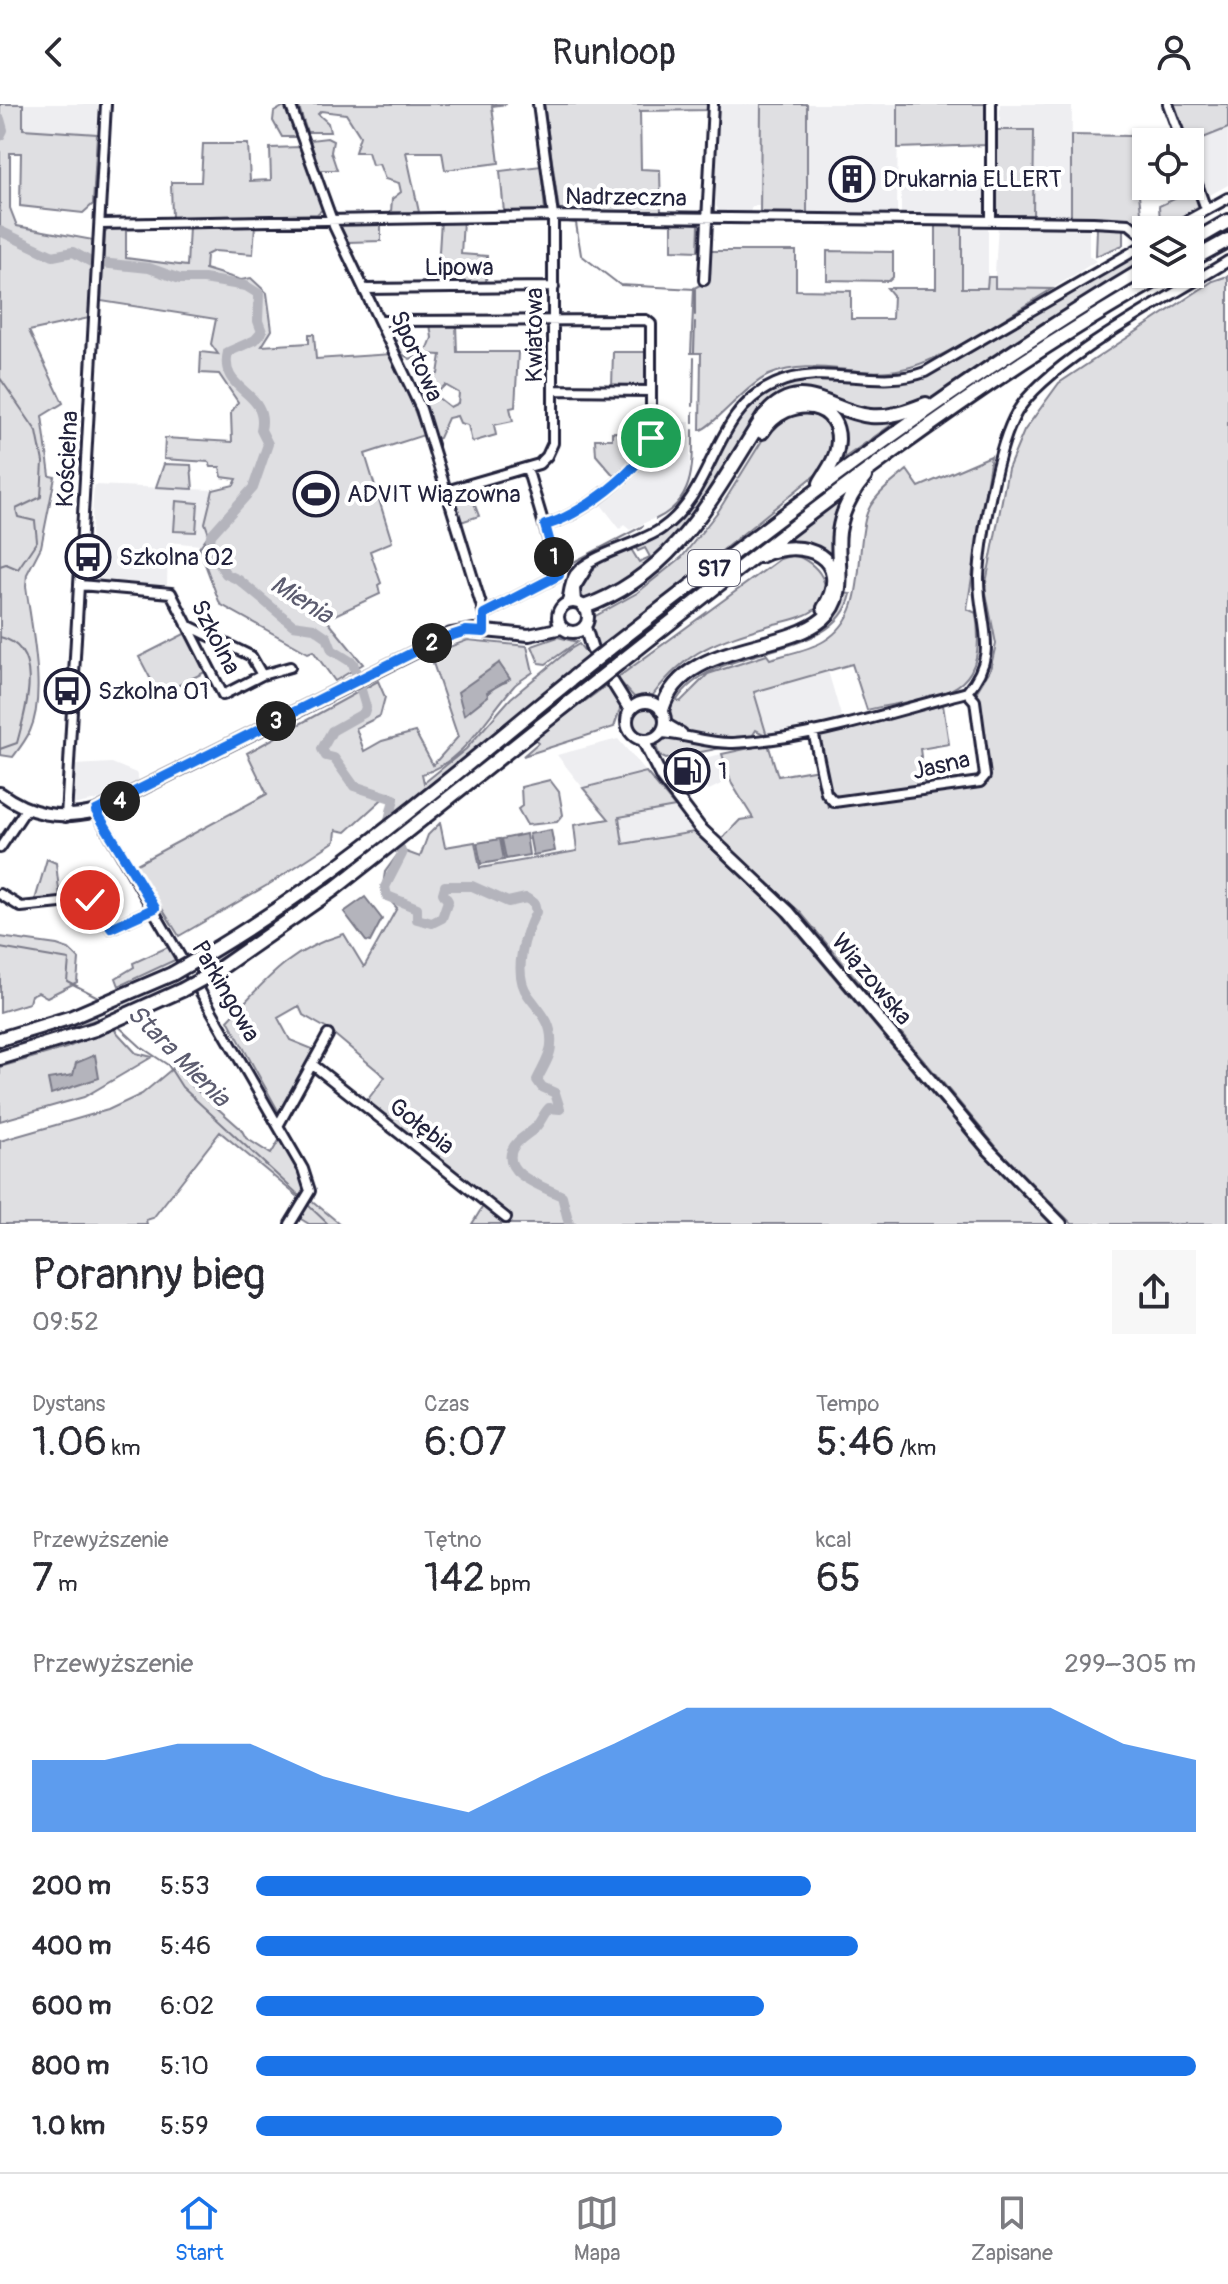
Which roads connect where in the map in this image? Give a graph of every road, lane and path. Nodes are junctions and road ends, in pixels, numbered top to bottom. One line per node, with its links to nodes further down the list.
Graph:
1 (106, 104): 17 (street, Kościelna)
2 (290, 104): 13 (street, Sportowa)
3 (538, 104): 11 (street, Kwiatowa)
4 (713, 104): 14 (street)
5 (991, 104): 15 (street)
6 (1168, 104): 7 (street)
7 (1177, 128)
8 (1228, 198): 10 (street)
9 (1203, 200): 10 (street)
10 (1206, 209): 12 (street)
11 (553, 216): 13 (street, Nadrzeczna); 14 (street, Nadrzeczna); 26 (street, Kwiatowa)
12 (1194, 216)
13 (331, 218): 17 (street, Nadrzeczna); 28 (street, Sportowa)
14 (708, 218): 15 (street, Nadrzeczna); 25 (street)
15 (991, 221): 18 (street, Nadrzeczna)
16 (1228, 221): 19 (highway)
17 (100, 224): 40 (street, Kościelna)
18 (1132, 227)
19 (1204, 235)
20 (1228, 240): 22 (highway)
21 (1132, 249): 42 (street)
22 (1204, 253)
23 (1228, 261): 48 (street)
24 (1132, 277): 33 (highway, S17)
25 (704, 280)
26 (554, 287): 28 (street, Lipowa); 30 (street, Kwiatowa)
27 (1144, 288): 34 (highway, S17)
28 (364, 289): 29 (street, Sportowa)
29 (380, 321): 30 (street); 37 (street, Sportowa)
30 (554, 322): 31 (street, Kwiatowa); 32 (street)
31 (554, 390): 32 (street); 35 (street, Kwiatowa)
32 (651, 391): 38 (street)
33 (944, 397): 36 (highway, S17); 42 (highway)
34 (874, 465): 39 (highway, S17); 50 (highway)
35 (527, 468): 37 (street, Kwiatowa); 38 (street)
36 (819, 486): 42 (highway); 60 (highway, S17, bridge)
37 (446, 491): 41 (street, Sportowa)
38 (545, 525): 41 (street)
39 (746, 563): 50 (highway); 61 (highway, S17, bridge)
40 (80, 585): 44 (street, Szkolna); 55 (street, Kościelna)
41 (484, 614): 45 (street, Sportowa)
42 (579, 615): 43 (main road); 43 (main road); 49 (main road)
43 (560, 623): 45 (main road)
44 (187, 625): 47 (street); 47 (street, Szkolna)
45 (484, 632): 54 (main road)
46 (290, 667): 47 (street)
47 (262, 675)
48 (967, 692): 51 (street); 51 (street, Jasna)
49 (633, 707): 50 (main road); 50 (main road, Wiązowska)
50 (656, 724): 51 (street); 66 (main road, Wiązowska)
51 (813, 731)
52 (0, 793): 53 (main road)
53 (26, 809): 55 (main road); 56 (street)
54 (96, 811): 55 (main road); 58 (street, Parkingowa)
55 (66, 817)
56 (0, 848)
57 (0, 894): 58 (street)
58 (155, 908): 63 (street, Parkingowa)
59 (328, 1035): 62 (street)
60 (0, 1039)
61 (0, 1058)
62 (313, 1065): 63 (street); 64 (street, Gołębia)
63 (279, 1124): 65 (street, Parkingowa)
64 (506, 1218)
65 (294, 1223)
66 (1061, 1224)

